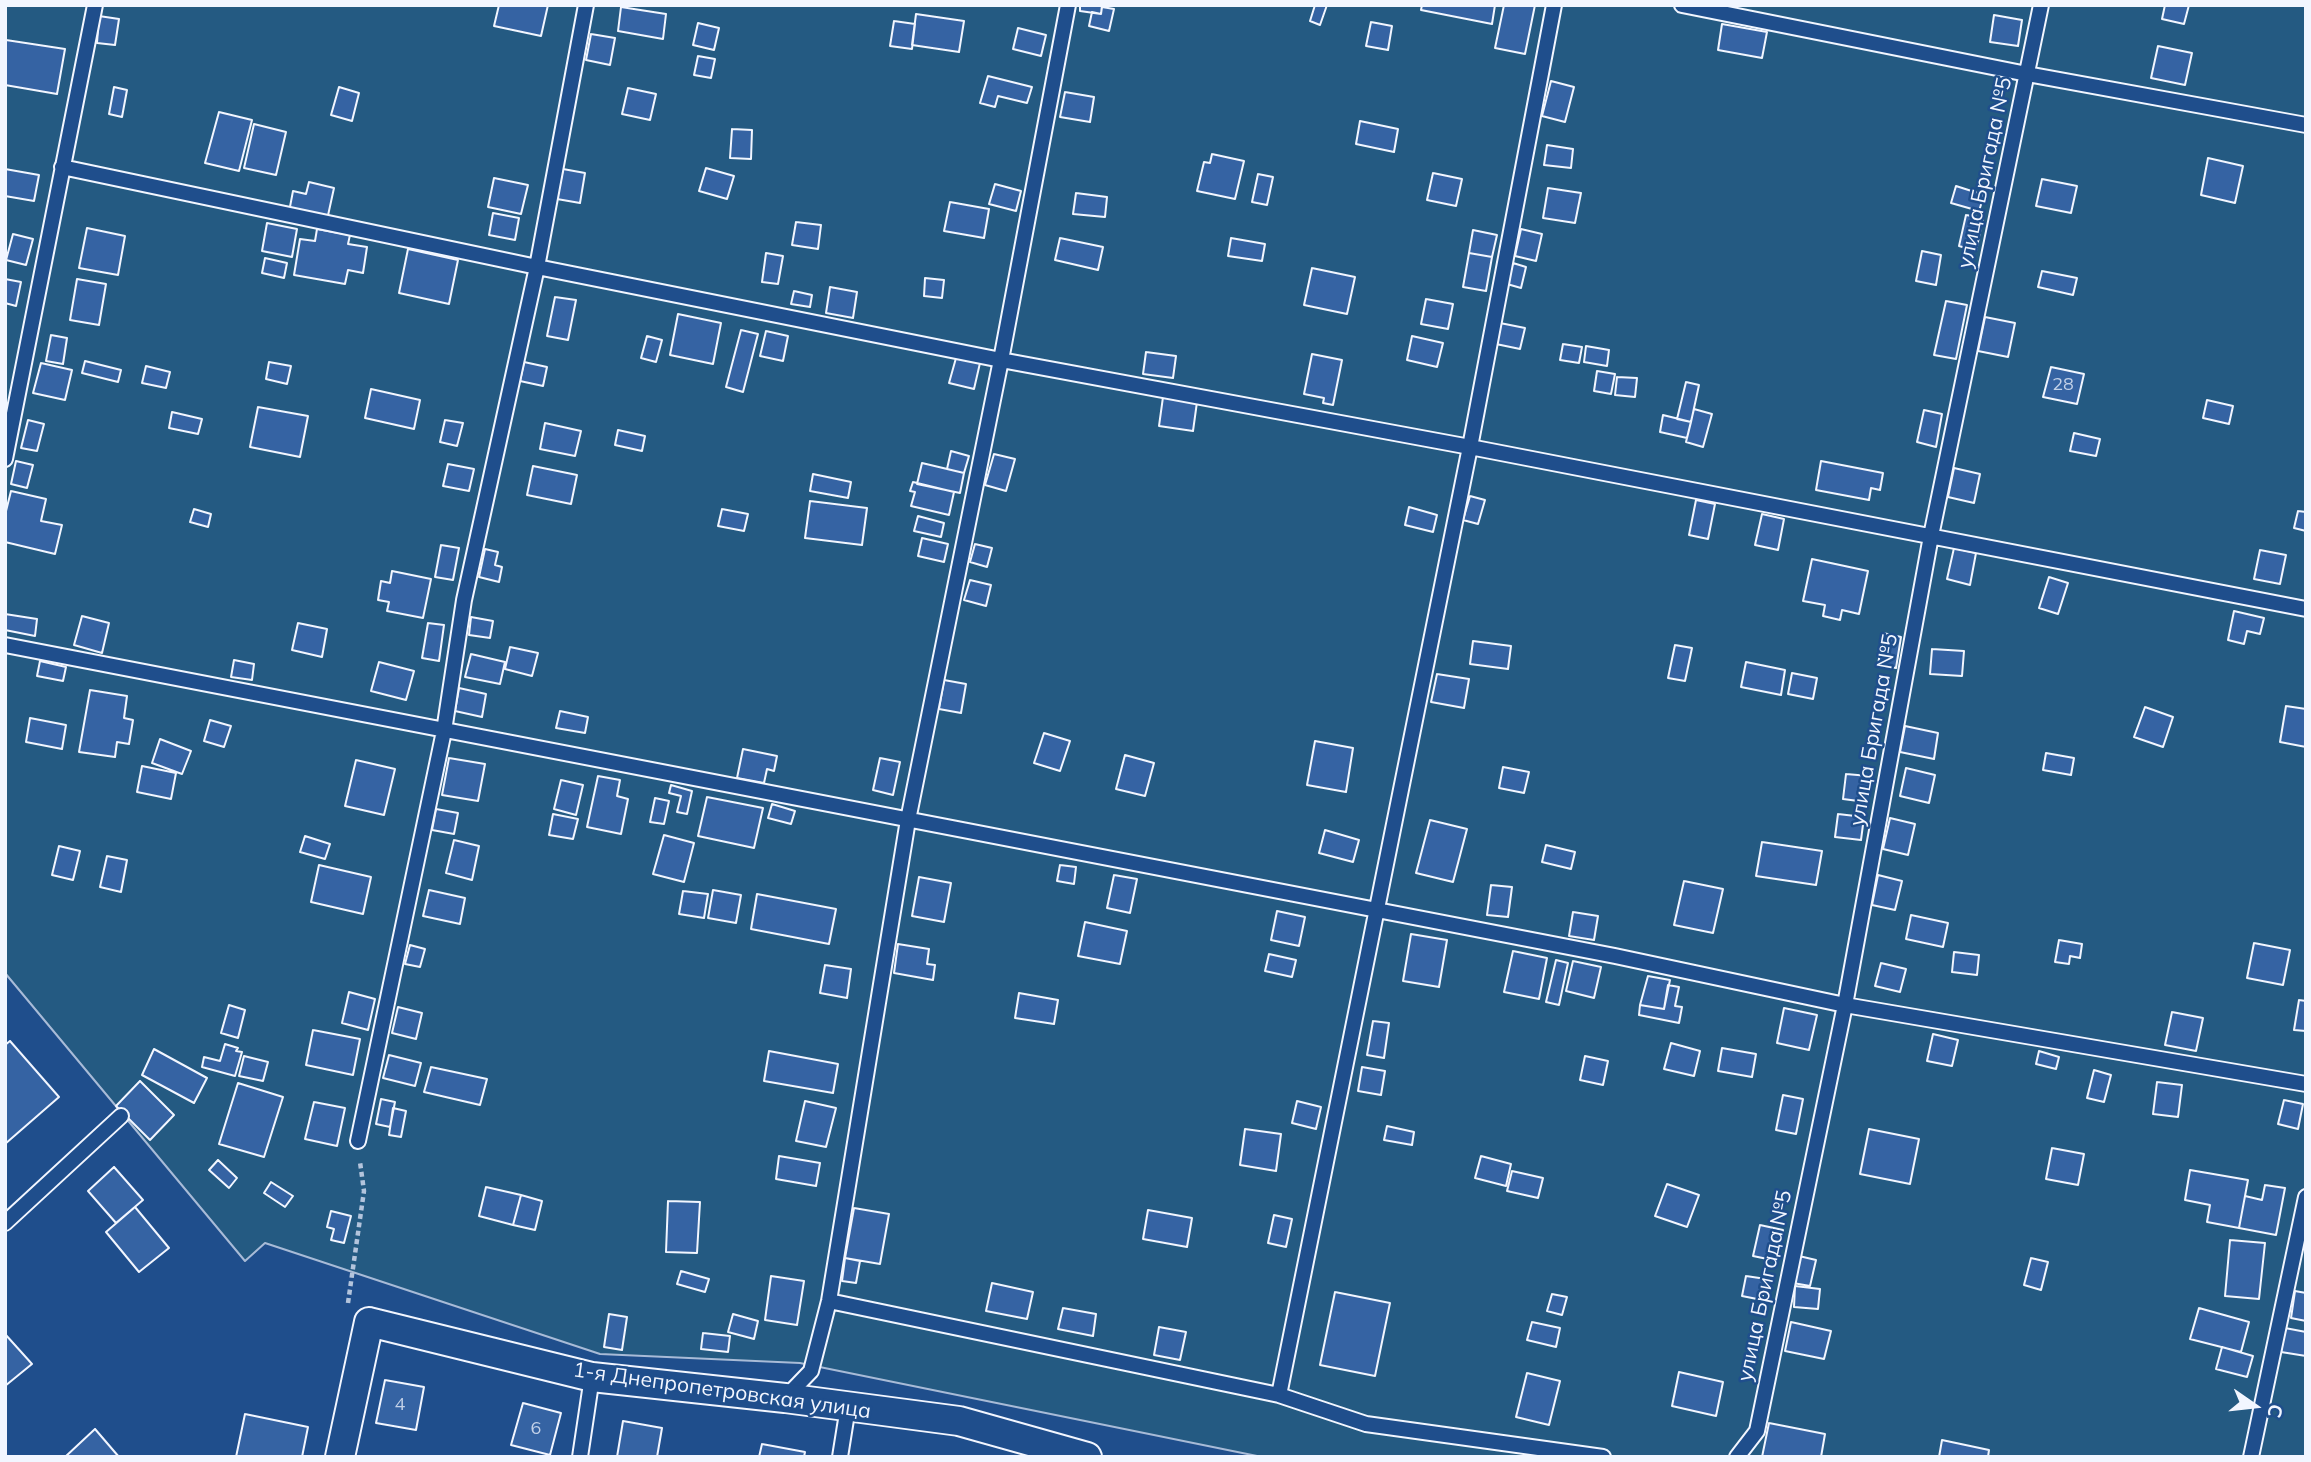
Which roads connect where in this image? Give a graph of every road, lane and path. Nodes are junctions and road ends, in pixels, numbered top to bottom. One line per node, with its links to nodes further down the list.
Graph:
1 (95, 5): 9 (lane)
2 (586, 5): 10 (lane)
3 (1068, 5): 11 (lane)
4 (1554, 5): 12 (lane)
5 (1682, 5): 7 (lane)
6 (2041, 5): 7 (lane, улица Бригада №5)
7 (2026, 75): 8 (lane); 14 (lane, улица Бригада №5)
8 (2306, 125)
9 (62, 167): 10 (lane); 13 (lane)
10 (537, 267): 11 (lane); 17 (lane)
11 (1001, 360): 12 (lane); 18 (lane)
12 (1470, 447): 14 (lane); 19 (lane)
13 (5, 459)
14 (1931, 536): 15 (lane); 20 (lane, улица Бригада №5)
15 (2306, 609)
16 (5, 645): 17 (lane)
17 (444, 731): 18 (lane); 23 (lane)
18 (908, 820): 19 (lane); 26 (lane)
19 (1378, 911): 20 (lane); 29 (lane)
20 (1845, 1005): 21 (lane); 37 (lane, улица Бригада №5)
21 (2306, 1084)
22 (121, 1116): 25 (lane)
23 (358, 1141): 27 (path)
24 (2306, 1197): 38 (lane)
25 (5, 1223)
26 (829, 1301): 29 (lane); 30 (lane)
27 (369, 1322): 28 (street, 1-я Днепропетровская улица); 32 (street)
28 (592, 1377): 30 (street, 1-я Днепропетровская улица); 33 (lane)
29 (1279, 1395): 36 (lane)
30 (785, 1398): 31 (street, 1-я Днепропетровская улица)
31 (848, 1407): 34 (lane); 35 (street, 1-я Днепропетровская улица)
32 (340, 1457)
33 (580, 1457)
34 (840, 1457)
35 (1087, 1457)
36 (1603, 1457)
37 (1737, 1457)
38 (2251, 1457)

